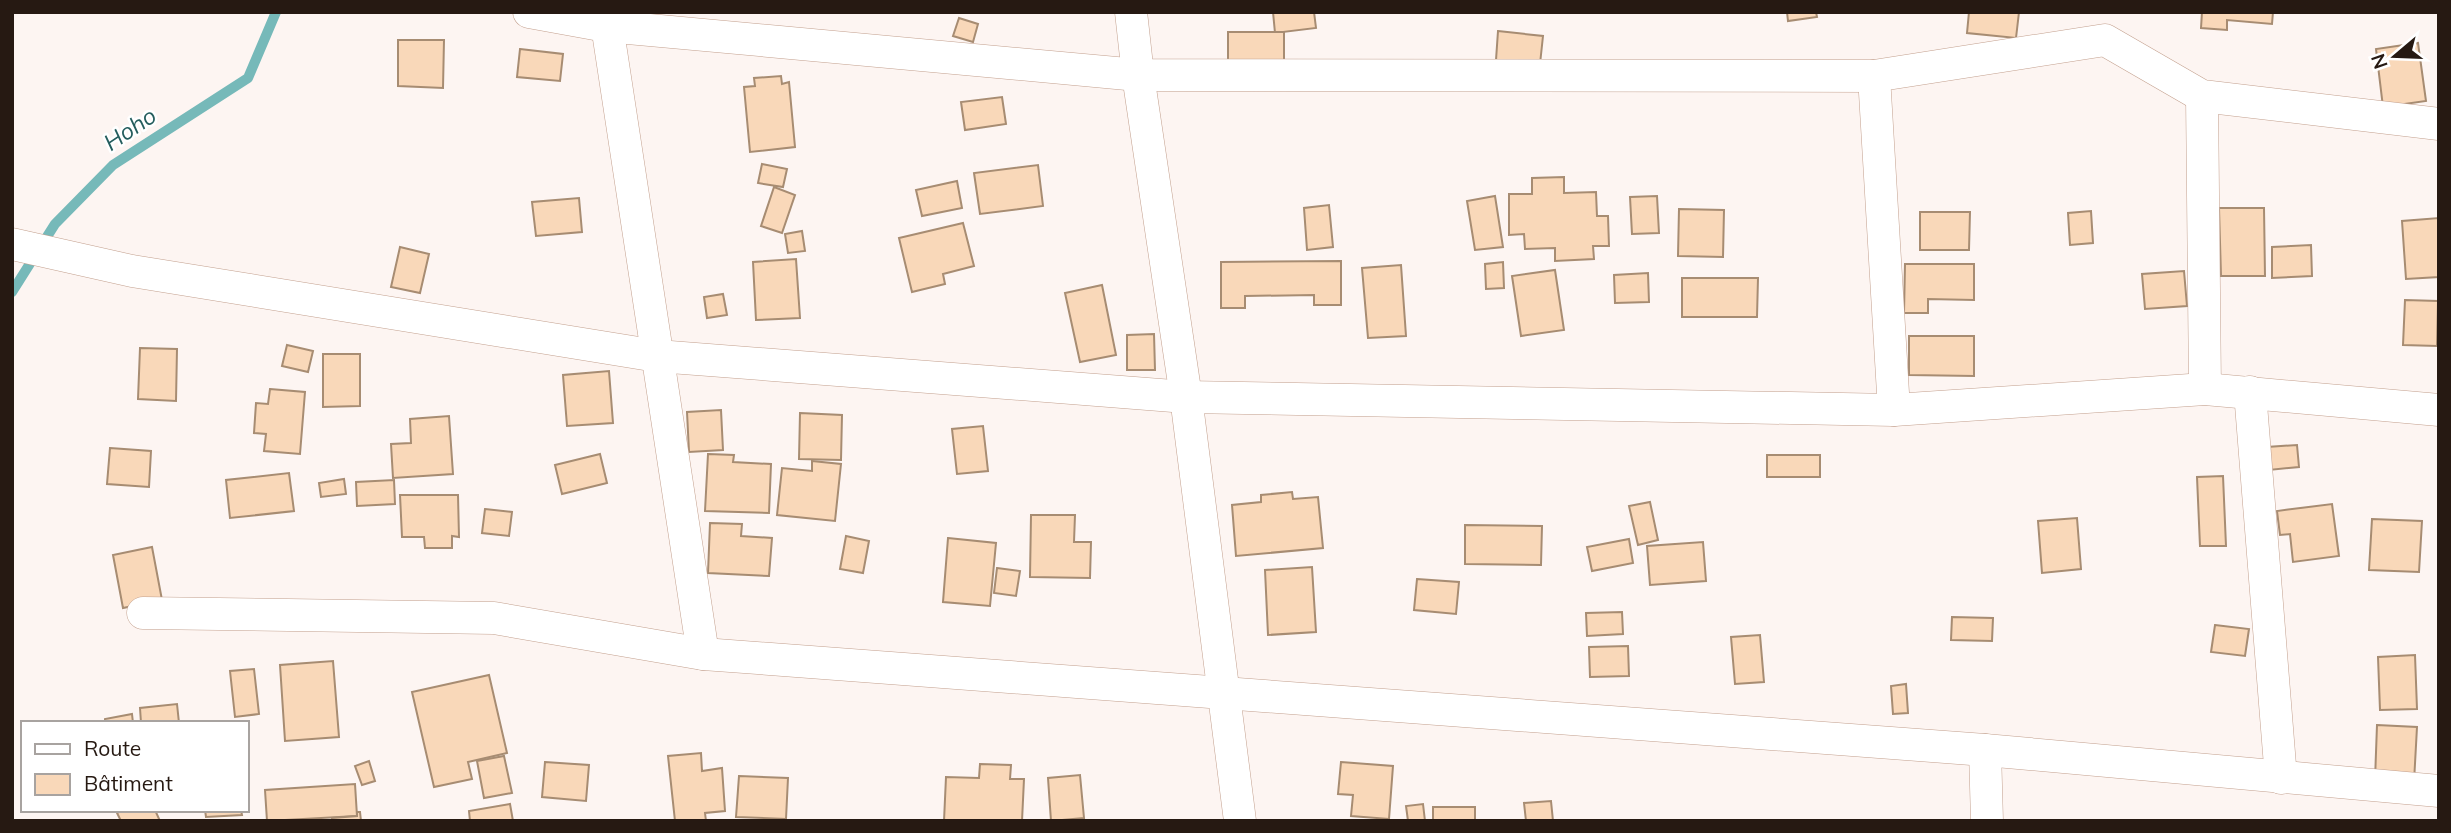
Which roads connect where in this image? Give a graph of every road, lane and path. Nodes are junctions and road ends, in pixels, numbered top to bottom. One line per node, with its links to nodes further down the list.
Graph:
1 (529, 12): 3 (street)
2 (1131, 12): 5 (street)
3 (606, 19): 5 (street); 10 (street)
4 (2106, 26): 6 (street); 7 (street)
5 (1138, 75): 6 (street); 13 (street)
6 (1874, 76): 14 (street)
7 (2202, 96): 8 (street); 11 (street)
8 (2439, 124)
9 (17, 245): 10 (street)
10 (657, 356): 13 (street); 17 (street)
11 (2205, 389): 12 (street); 14 (street)
12 (2250, 392): 15 (street); 20 (street)
13 (1186, 397): 14 (street); 18 (street)
14 (1894, 410)
15 (2439, 410)
16 (142, 613): 17 (street)
17 (703, 654): 18 (street)
18 (1224, 692): 19 (street); 22 (street)
19 (1985, 750): 20 (street); 23 (street)
20 (2281, 778): 21 (street)
21 (2439, 791)
22 (1240, 821)
23 (1987, 821)

